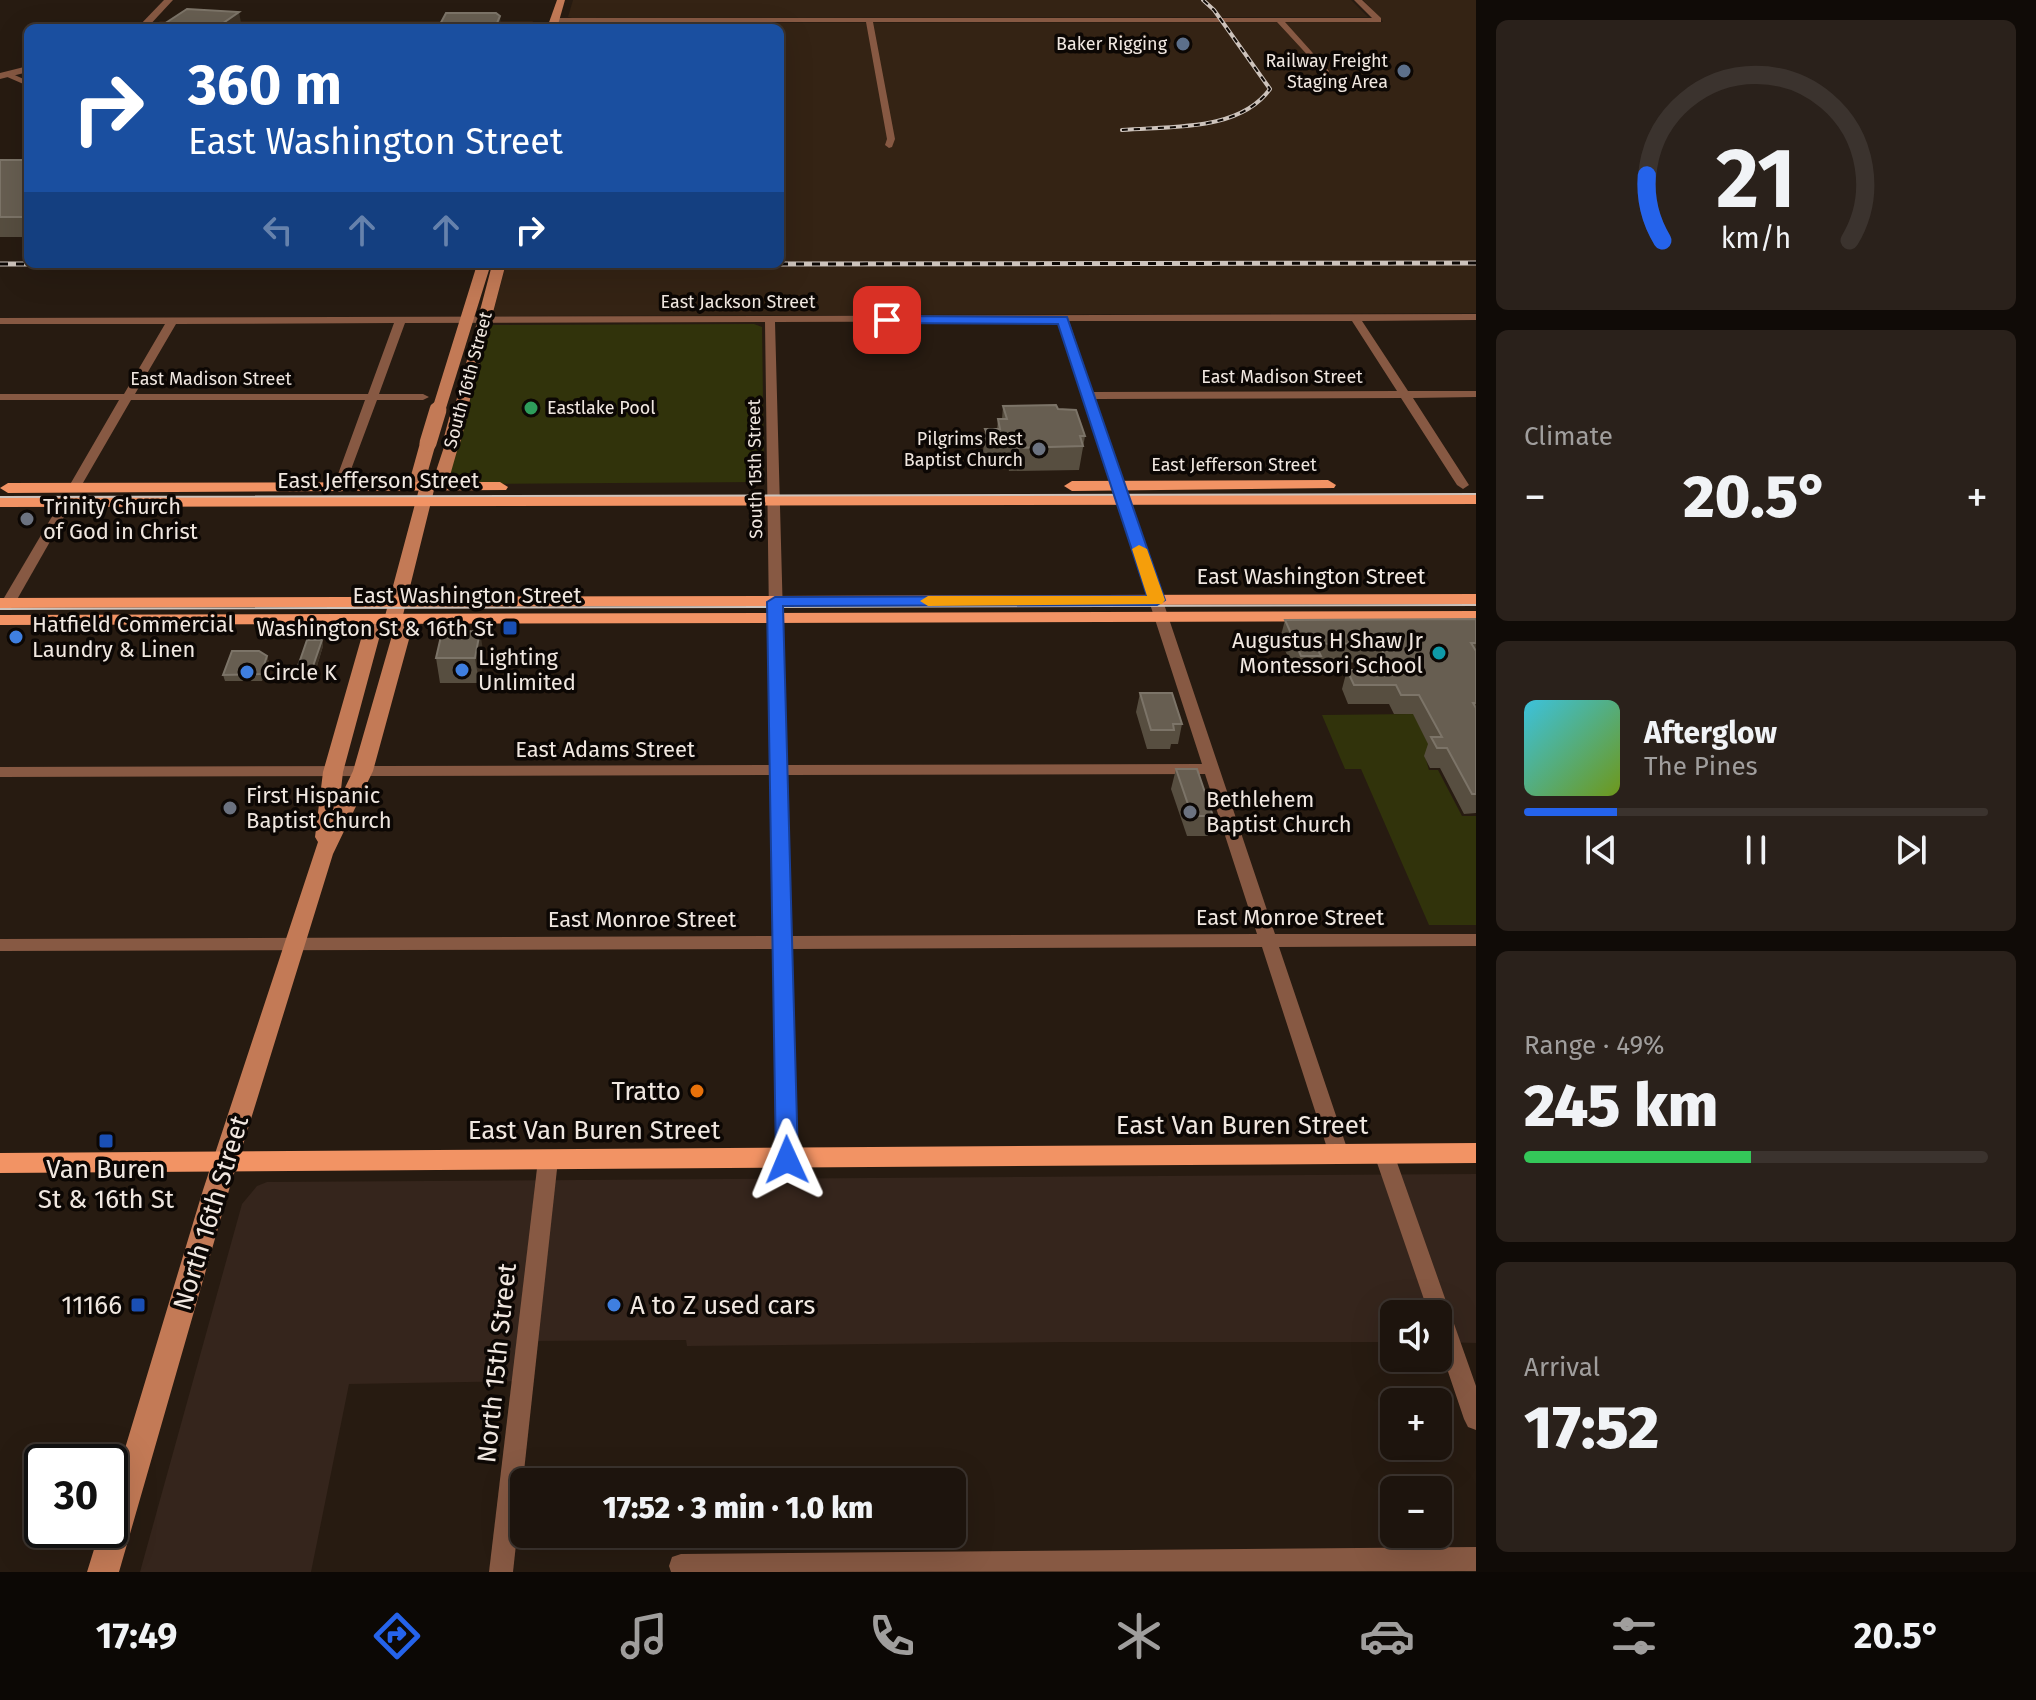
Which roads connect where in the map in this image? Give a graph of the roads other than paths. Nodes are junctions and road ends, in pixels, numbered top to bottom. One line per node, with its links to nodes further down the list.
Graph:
1 (155, 0): 7 (street)
2 (169, 0): 8 (street)
3 (561, 0): 9 (main road)
4 (1358, 0): 6 (street)
5 (869, 20): 6 (street); 10 (street); 12 (street)
6 (1279, 20): 11 (street)
7 (134, 24)
8 (146, 24)
9 (553, 24): 10 (street)
10 (739, 24)
11 (1326, 73)
12 (889, 145)
13 (483, 268): 36 (main road, South 16th Street, bridge)
14 (498, 268): 36 (main road, South 16th Street, bridge)
15 (1476, 317): 18 (street, East Jackson Street)
16 (173, 319): 17 (street, East Jackson Street); 21 (street, East Jackson Street); 26 (street)
17 (401, 319): 19 (street, East Jackson Street); 27 (street)
18 (1356, 319): 20 (street, East Jackson Street); 23 (street)
19 (770, 320): 20 (street, East Jackson Street); 34 (street, South 15th Street)
20 (1063, 320): 24 (street)
21 (0, 321)
22 (1476, 394): 23 (street, East Madison Street)
23 (1405, 395): 24 (street, East Madison Street); 37 (street)
24 (1088, 396): 33 (street)
25 (0, 397): 26 (street, East Madison Street)
26 (129, 397): 27 (street, East Madison Street); 35 (street)
27 (373, 397): 28 (street, East Madison Street); 31 (street)
28 (423, 397)
29 (1284, 485): 33 (main road, East Jefferson Street); 37 (main road, East Jefferson Street); 38 (main road)
30 (0, 488): 35 (main road, East Jefferson Street)
31 (339, 488): 35 (main road, East Jefferson Street); 36 (main road, East Jefferson Street)
32 (607, 488): 34 (main road, East Jefferson Street); 36 (main road, East Jefferson Street); 39 (main road, East Jefferson Street)
33 (1120, 493): 34 (main road, East Jefferson Street); 38 (main road, East Jefferson Street); 45 (street)
34 (774, 494): 39 (main road, East Jefferson Street); 46 (street, South 15th Street)
35 (70, 495): 36 (main road, East Jefferson Street); 40 (main road, East Jefferson Street); 44 (street)
36 (425, 495): 39 (main road, East Jefferson Street); 47 (main road, South 16th Street)
37 (1473, 495): 38 (main road, East Jefferson Street)
38 (1415, 499)
39 (743, 501)
40 (4, 502)
41 (1476, 599): 45 (main road, East Washington Street)
42 (810, 601): 45 (main road, East Washington Street); 46 (main road, East Washington Street); 49 (main road, East Washington Street)
43 (67, 603): 44 (main road, East Washington Street); 47 (main road, East Washington Street); 50 (main road)
44 (3, 608): 50 (main road, East Washington Street)
45 (1159, 608): 48 (main road, East Washington Street); 49 (main road, East Washington Street); 51 (street)
46 (775, 610): 47 (main road, East Washington Street); 49 (main road, East Washington Street); 52 (street)
47 (396, 611): 50 (main road, East Washington Street); 53 (main road, North 16th Street); 55 (main road, North 16th Street)
48 (1476, 616)
49 (935, 617)
50 (192, 620)
51 (1211, 769): 52 (street, East Adams Street); 58 (street)
52 (777, 770): 53 (street, East Adams Street); 59 (street)
53 (363, 771): 55 (street, East Adams Street); 56 (main road, North 16th Street)
54 (0, 772): 55 (street, East Adams Street)
55 (333, 772): 56 (main road, North 16th Street)
56 (323, 854): 61 (main road, North 16th Street)
57 (1476, 940): 58 (street, East Monroe Street)
58 (1268, 941): 59 (street, East Monroe Street); 63 (street)
59 (782, 942): 61 (street, East Monroe Street); 66 (street)
60 (0, 945): 61 (street, East Monroe Street)
61 (294, 945): 67 (main road, North 16th Street)
62 (1476, 1153): 64 (main road, East Van Buren Street)
63 (1339, 1154): 64 (main road, East Van Buren Street); 66 (main road, East Van Buren Street)
64 (1384, 1154): 69 (street)
65 (548, 1160): 66 (main road, East Van Buren Street); 67 (main road, East Van Buren Street); 73 (street, North 15th Street)
66 (787, 1160)
67 (225, 1162): 68 (main road, East Van Buren Street); 72 (main road, North 16th Street)
68 (0, 1163)
69 (1476, 1419)
70 (1476, 1559): 71 (street)
71 (681, 1566)
72 (103, 1572)
73 (501, 1572)

